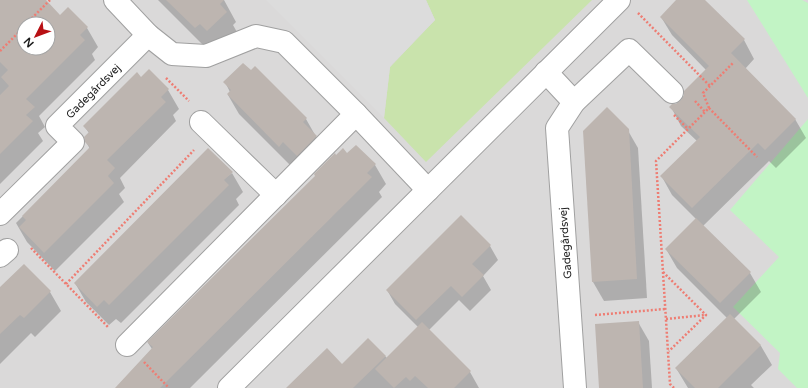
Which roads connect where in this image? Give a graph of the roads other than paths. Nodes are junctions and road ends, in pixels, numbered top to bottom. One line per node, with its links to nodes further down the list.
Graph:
1 (115, 0): 3 (street)
2 (627, 5): 4 (street)
3 (148, 36): 7 (street); 11 (street, Gadegårdsvej)
4 (546, 72): 6 (street); 9 (street)
5 (672, 92): 6 (street, Gadegårdsvej)
6 (574, 102): 14 (street, Gadegårdsvej)
7 (356, 114): 9 (street); 10 (street)
8 (206, 127): 10 (street)
9 (428, 190): 13 (street)
10 (276, 195): 12 (street)
11 (0, 214)
12 (127, 345)
13 (229, 388)
14 (575, 388)

